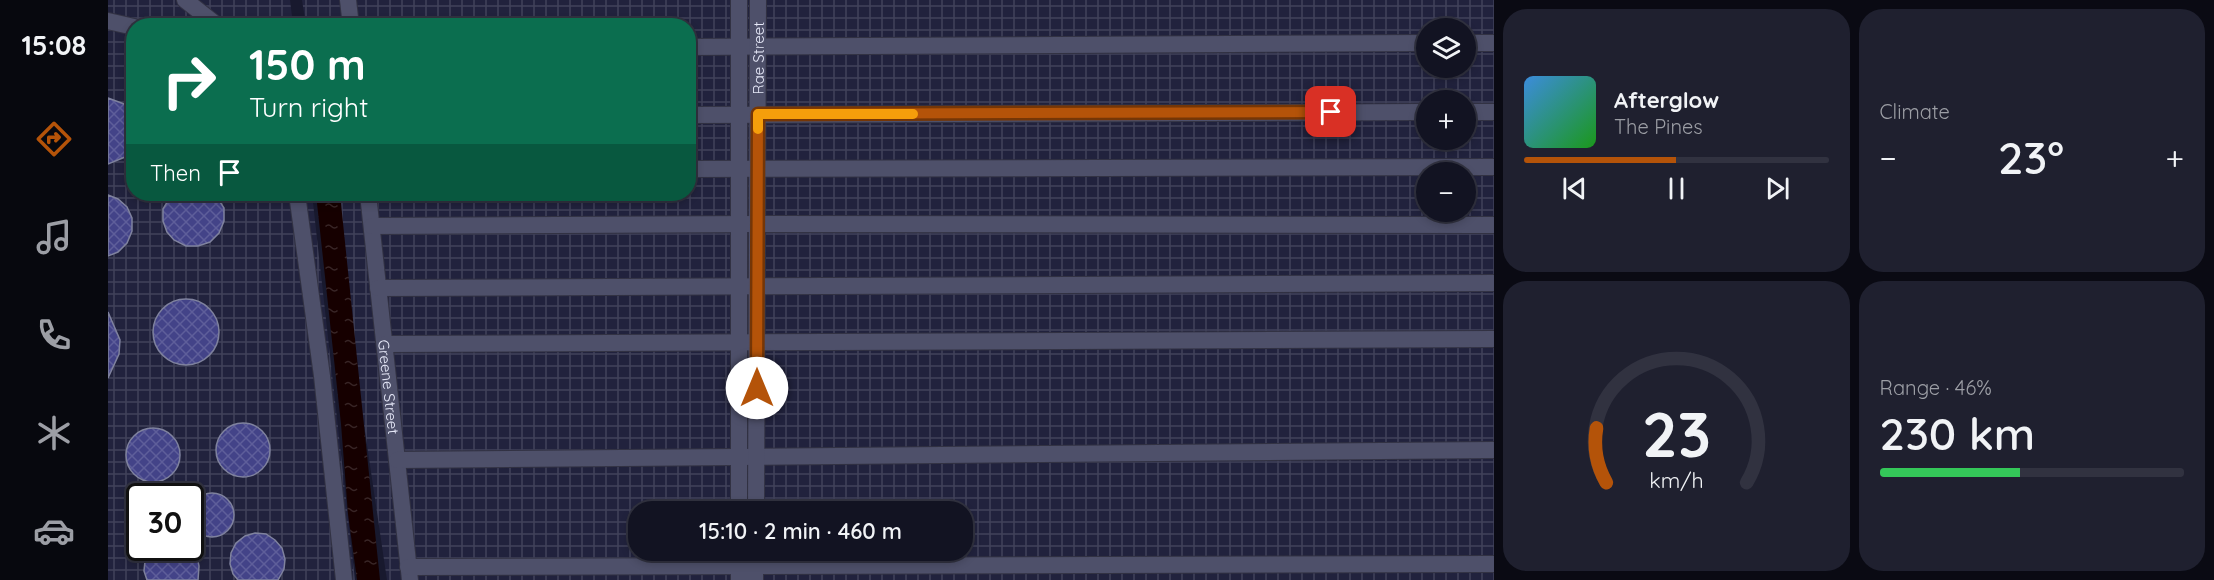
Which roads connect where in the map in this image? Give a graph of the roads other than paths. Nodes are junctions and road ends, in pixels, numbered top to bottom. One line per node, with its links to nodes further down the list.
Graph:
1 (185, 0): 5 (street)
2 (348, 0): 6 (street)
3 (739, 0): 13 (street, Rae Street)
4 (758, 0): 14 (street, Rae Street)
5 (204, 18)
6 (350, 18)
7 (108, 21): 8 (street)
8 (126, 25)
9 (1416, 43): 14 (street)
10 (1476, 43): 11 (street)
11 (1494, 43)
12 (696, 46): 13 (street)
13 (739, 46): 14 (street); 18 (street, Rae Street)
14 (758, 46): 19 (street, Rae Street)
15 (1494, 111): 17 (street)
16 (1416, 112): 19 (street)
17 (1476, 112)
18 (739, 114): 19 (street); 20 (street); 23 (street, Rae Street)
19 (758, 114): 24 (street, Rae Street)
20 (696, 115)
21 (1494, 167): 24 (street)
22 (696, 169): 23 (street)
23 (739, 169): 24 (street); 27 (street, Rae Street)
24 (759, 169): 28 (street, Rae Street)
25 (298, 201): 48 (street)
26 (369, 201): 30 (street, Greene Street)
27 (739, 224): 28 (street); 30 (street); 32 (street, Rae Street)
28 (757, 224): 29 (street); 33 (street, Rae Street)
29 (1494, 225)
30 (372, 226): 34 (street, Greene Street)
31 (1494, 283): 33 (street)
32 (739, 286): 33 (street); 34 (street); 36 (street, Rae Street)
33 (757, 286): 37 (street, Rae Street)
34 (378, 288): 38 (street, Greene Street)
35 (1494, 339): 37 (street)
36 (739, 343): 37 (street); 38 (street); 40 (street, Rae Street)
37 (757, 343): 41 (street, Rae Street)
38 (385, 344): 42 (street, Greene Street)
39 (1494, 450): 41 (street)
40 (739, 457): 41 (street); 42 (street); 43 (street, Rae Street)
41 (756, 457): 44 (street, Rae Street)
42 (397, 460): 47 (street, Greene Street)
43 (739, 501)
44 (756, 501)
45 (1494, 564): 46 (street)
46 (747, 566): 47 (street)
47 (409, 574)
48 (344, 580)

